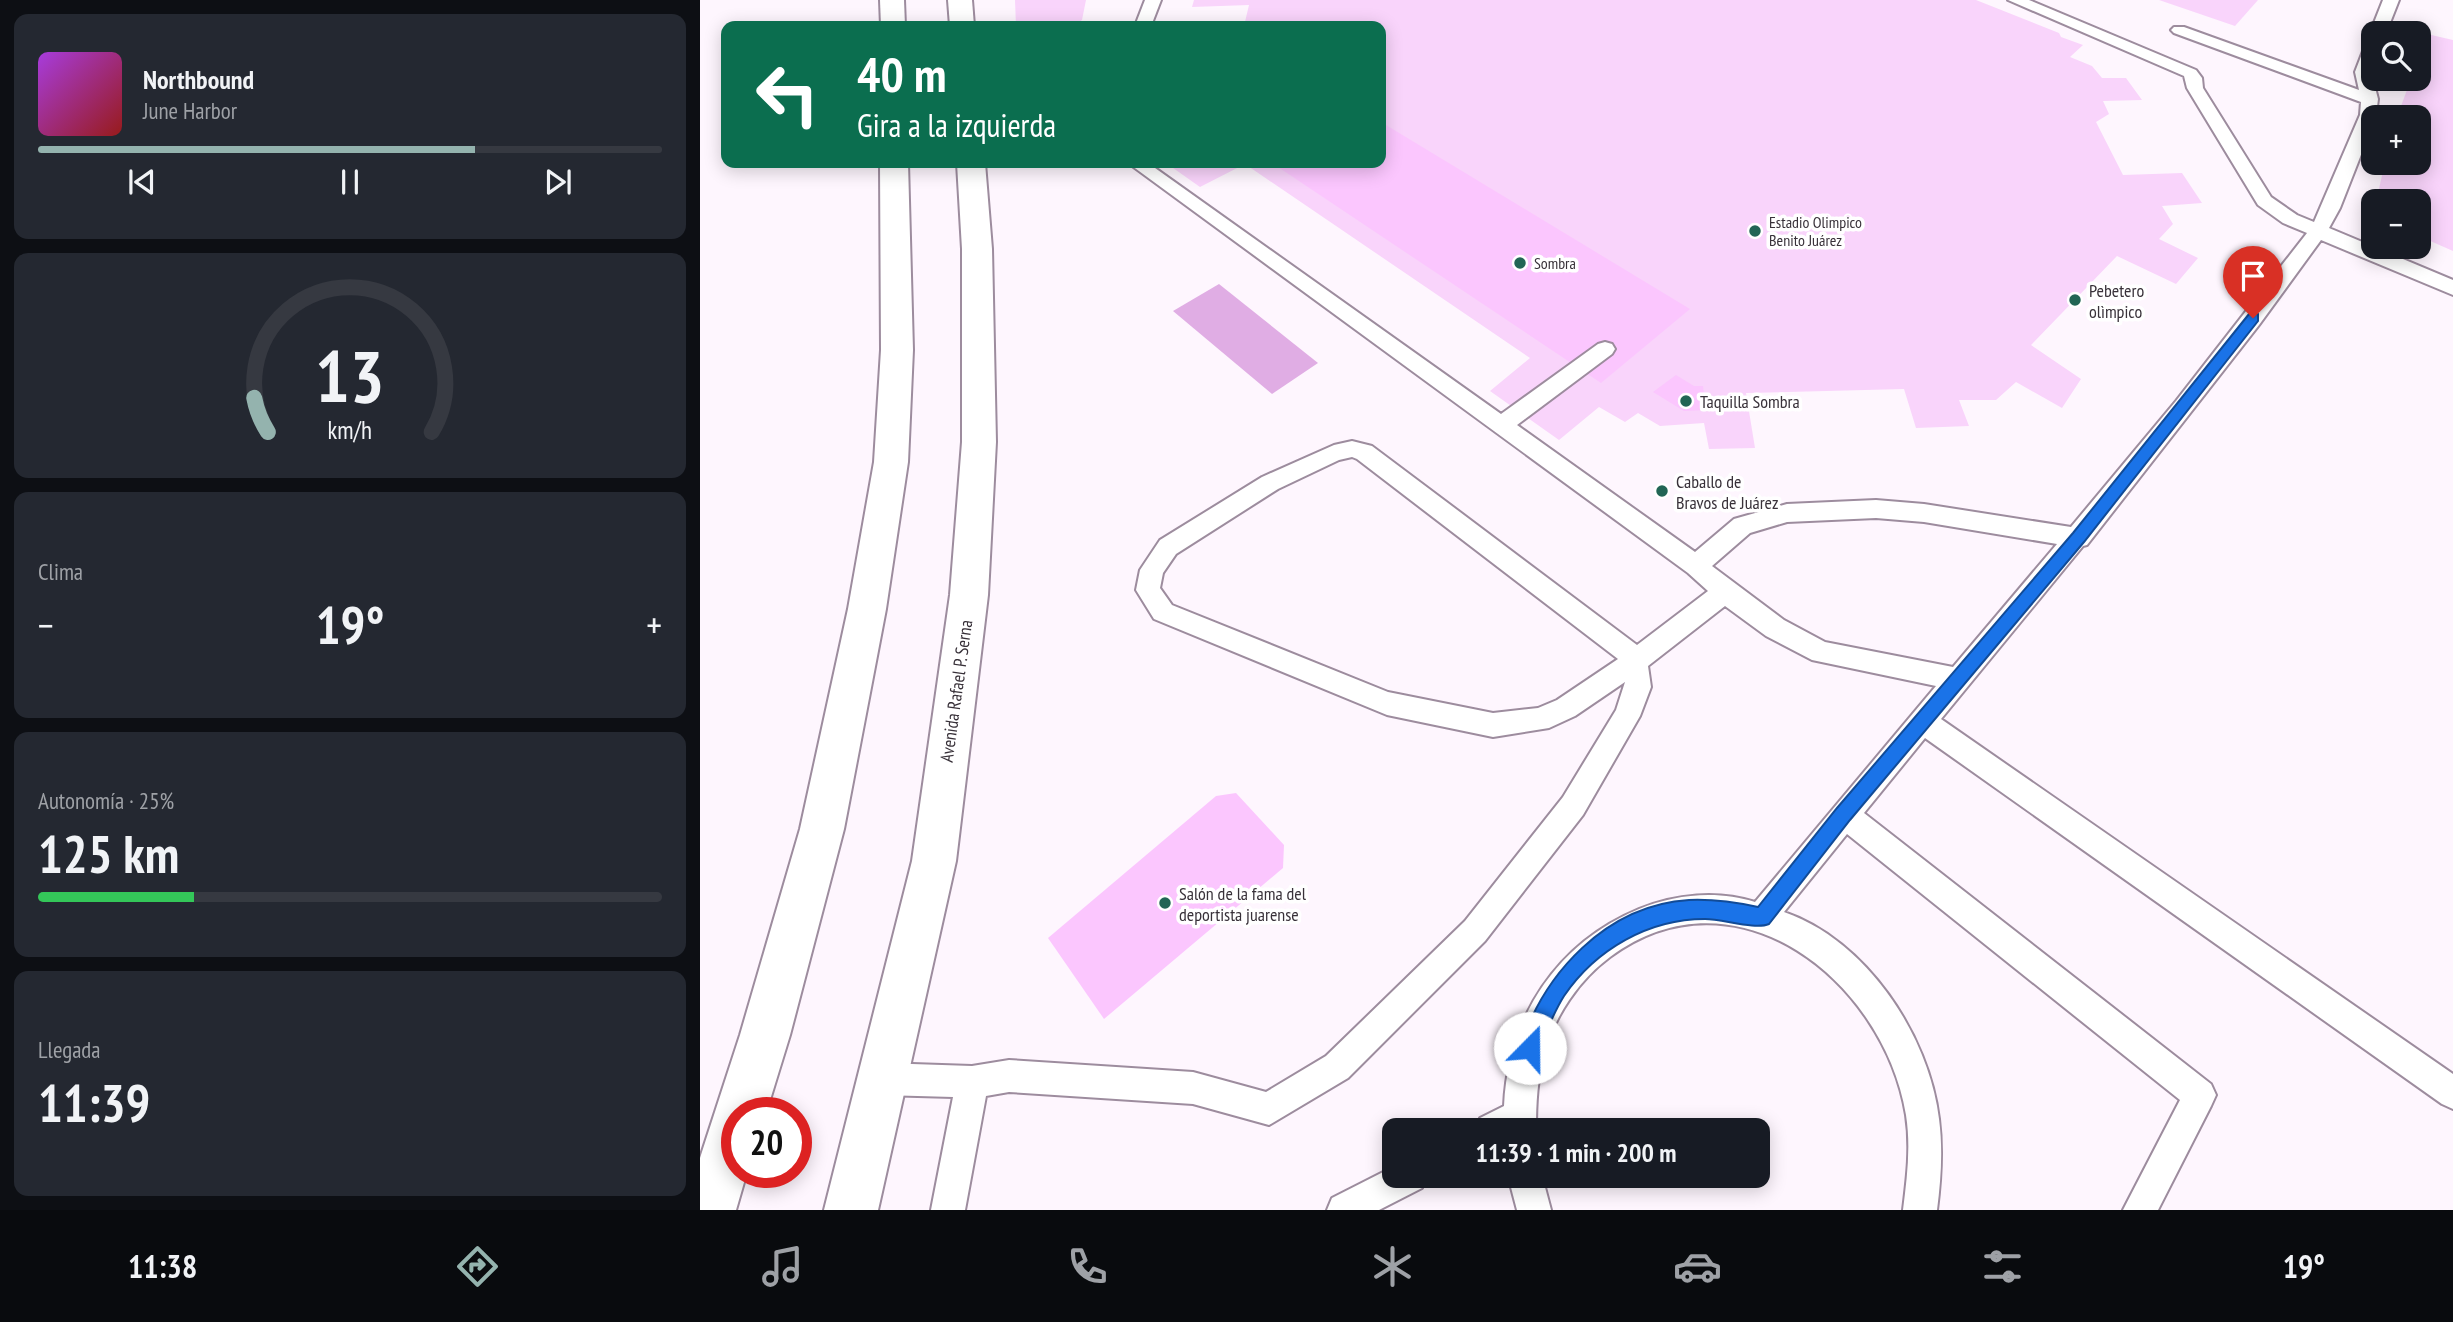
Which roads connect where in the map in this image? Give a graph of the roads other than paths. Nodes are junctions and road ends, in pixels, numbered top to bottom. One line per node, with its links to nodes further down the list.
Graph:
1 (892, 0): 6 (highway)
2 (960, 0): 7 (highway)
3 (1153, 0): 8 (lane)
4 (2016, 0): 16 (lane)
5 (2391, 0): 9 (lane)
6 (893, 21)
7 (962, 21)
8 (1145, 21)
9 (2383, 21)
10 (2179, 30): 12 (lane)
11 (2368, 91): 12 (lane)
12 (2370, 99): 16 (lane)
13 (894, 168): 31 (highway)
14 (971, 168): 28 (highway, Avenida Rafael P. Serna)
15 (1144, 168): 19 (lane)
16 (2318, 231): 17 (lane); 20 (lane)
17 (2453, 288)
18 (1605, 349): 19 (lane)
19 (1502, 425): 21 (lane)
20 (2079, 538): 21 (lane); 24 (lane)
21 (1696, 566): 22 (lane)
22 (1725, 592): 23 (lane); 24 (lane)
23 (1635, 661): 23 (lane); 29 (lane)
24 (1957, 679): 25 (lane)
25 (1923, 722): 26 (lane); 30 (lane)
26 (1844, 814): 27 (lane); 42 (lane)
27 (1762, 917): 32 (lane); 41 (lane)
28 (882, 1079): 29 (lane); 37 (highway, Avenida Rafael P. Serna)
29 (972, 1082): 38 (lane)
30 (2453, 1093)
31 (745, 1097)
32 (1512, 1118)
33 (721, 1173): 36 (highway)
34 (1387, 1188): 39 (lane)
35 (1528, 1188): 40 (lane)
36 (709, 1210)
37 (851, 1210)
38 (947, 1210)
39 (1344, 1210)
40 (1534, 1210)
41 (1920, 1210)
42 (2140, 1210)

